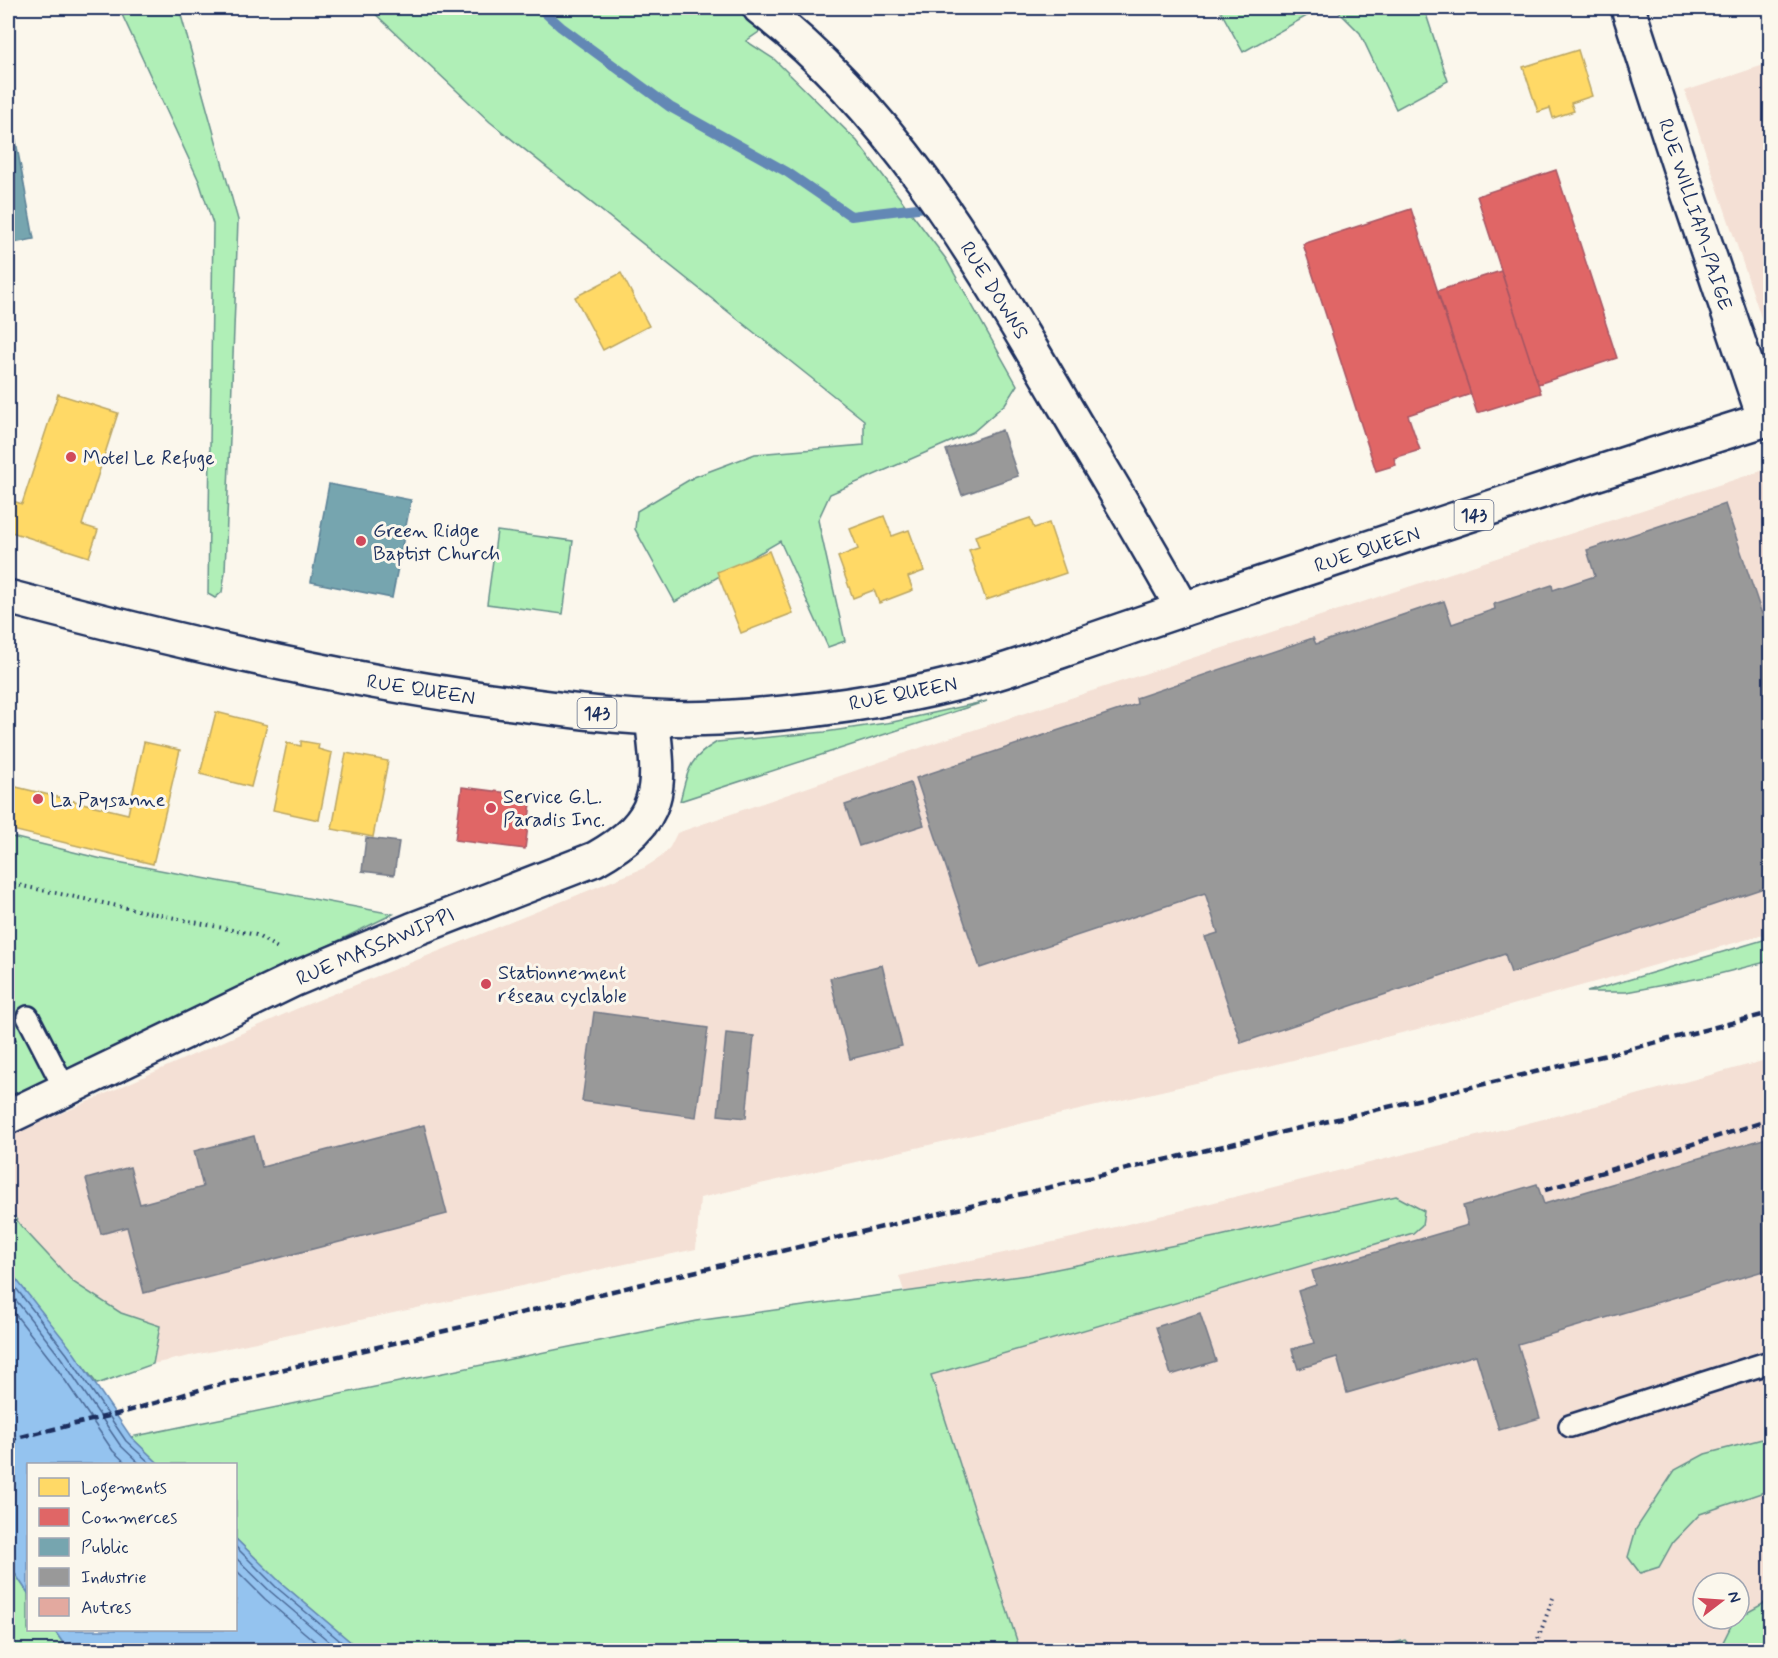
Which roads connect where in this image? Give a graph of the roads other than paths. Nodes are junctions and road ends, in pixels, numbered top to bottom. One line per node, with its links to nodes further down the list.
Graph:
1 (760, 8): 5 (street, RUE DOWNS)
2 (1628, 8): 3 (street, RUE WILLIAM-PAIGE)
3 (1768, 419): 5 (street, RUE QUEEN / 143)
4 (8, 597): 6 (street, RUE QUEEN / 143)
5 (1183, 609): 6 (street, RUE QUEEN / 143)
6 (652, 718): 8 (street, RUE MASSAWIPPI)
7 (28, 1017): 8 (lane)
8 (65, 1089): 9 (street, RUE MASSAWIPPI)
9 (8, 1117)
10 (1770, 1362): 11 (lane)
11 (1570, 1426)

